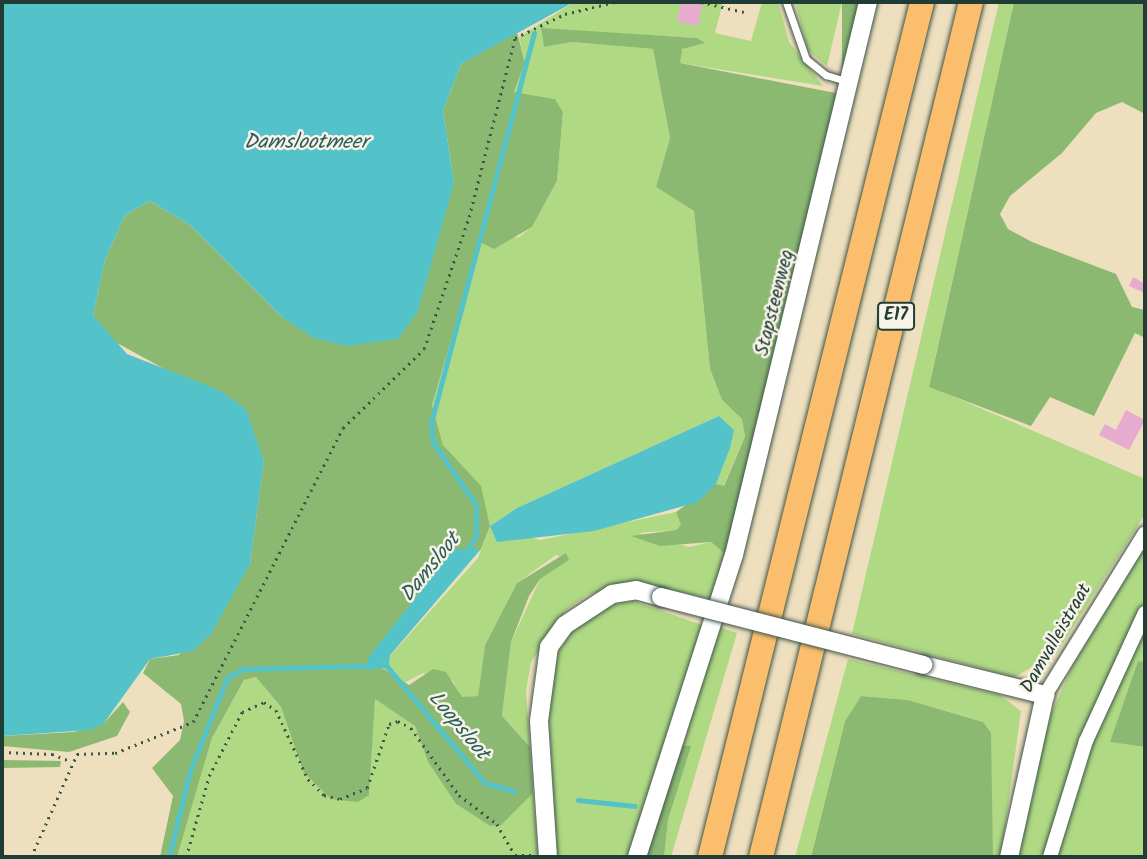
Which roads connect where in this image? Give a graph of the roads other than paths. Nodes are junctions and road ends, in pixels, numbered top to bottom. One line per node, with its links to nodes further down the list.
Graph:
1 (786, 2): 5 (lane)
2 (868, 2): 5 (street, Stapsteenweg)
3 (922, 2): 10 (highway, E17)
4 (971, 2): 9 (highway, E17)
5 (849, 82): 12 (street, Stapsteenweg)
6 (1145, 533): 8 (street, Damvalleistraat)
7 (1145, 613): 15 (street)
8 (1045, 695): 11 (street, bridge); 14 (street, Damvalleistraat)
9 (767, 845): 13 (highway, E17)
10 (710, 851)
11 (548, 856)
12 (637, 857)
13 (761, 857)
14 (1009, 857)
15 (1050, 857)

